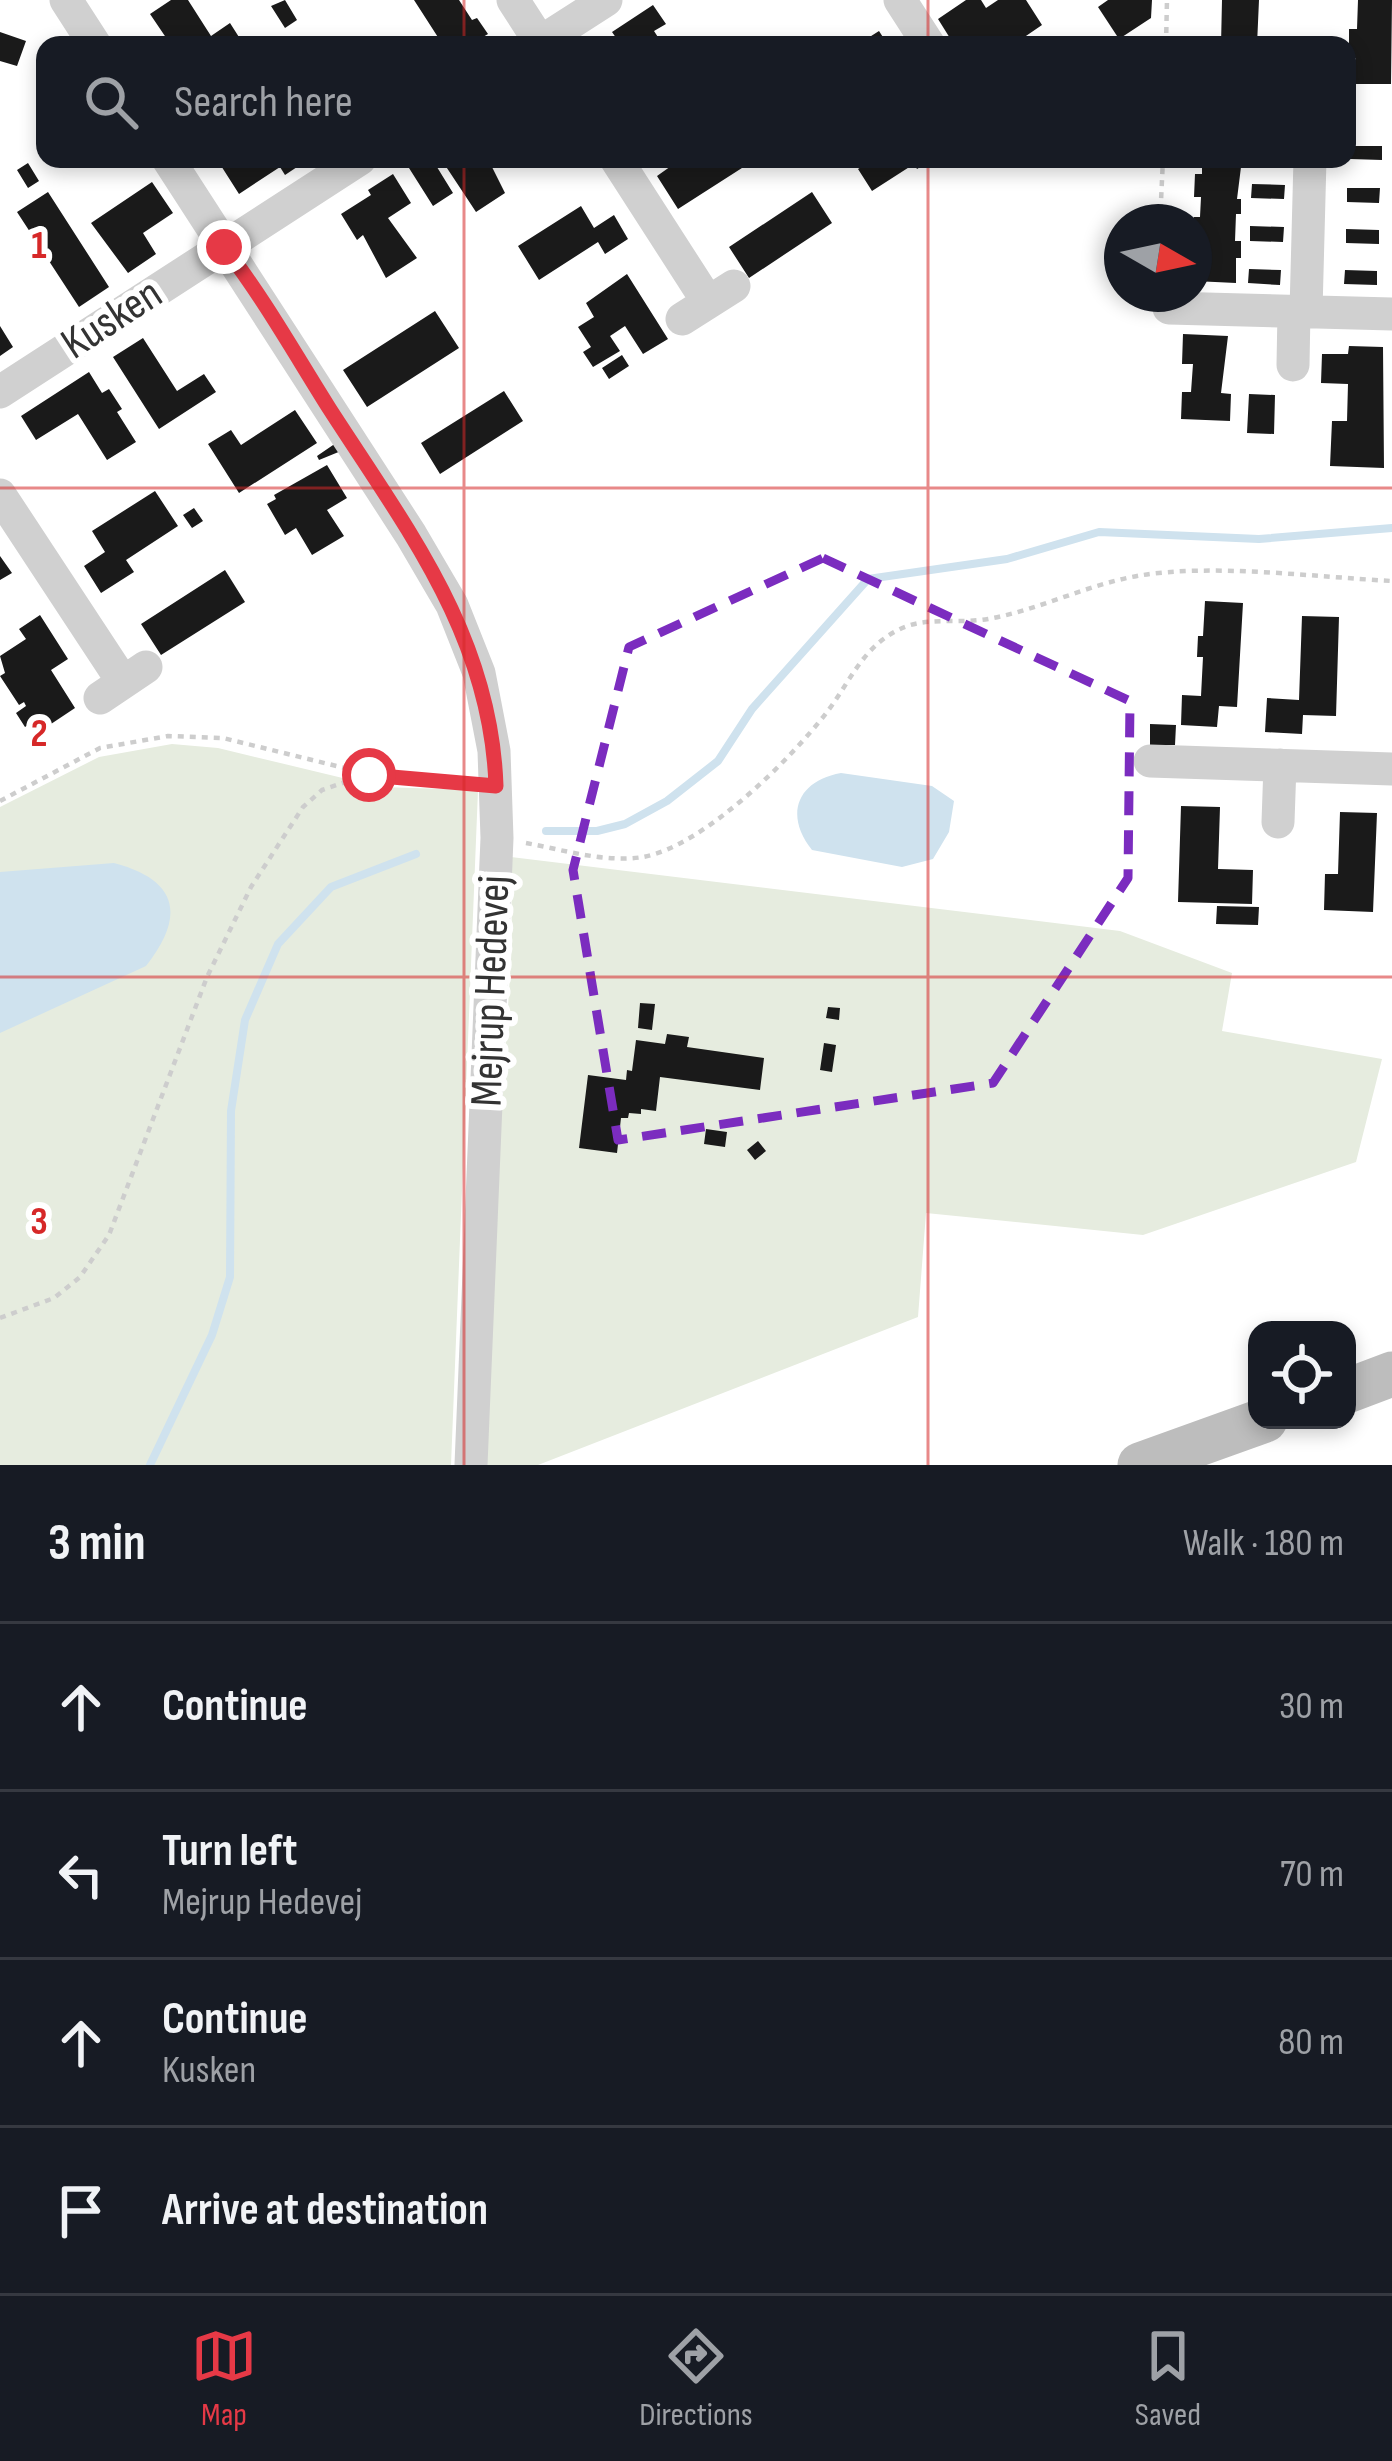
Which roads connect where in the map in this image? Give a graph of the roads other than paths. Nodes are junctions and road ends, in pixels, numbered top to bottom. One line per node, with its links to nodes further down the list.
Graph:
1 (67, 0): 5 (street)
2 (513, 0): 6 (street)
3 (606, 0): 7 (street)
4 (900, 0): 8 (street)
5 (89, 36)
6 (535, 36)
7 (552, 36)
8 (923, 36)
9 (174, 168): 13 (street)
10 (346, 168): 13 (street, Kusken)
11 (622, 168): 14 (street)
12 (1309, 168): 16 (street)
13 (224, 247): 19 (street, Kusken); 29 (street, Mejrup Hedevej)
14 (708, 302)
15 (1212, 309): 16 (street)
16 (1300, 311): 17 (street); 18 (street)
17 (1392, 314)
18 (1293, 365)
19 (0, 392)
20 (0, 495): 21 (street)
21 (123, 682)
22 (1150, 761): 23 (street)
23 (1280, 765): 24 (street); 25 (street)
24 (1392, 769)
25 (1278, 822)
26 (1392, 1375): 27 (street)
27 (1356, 1387)
28 (1248, 1426): 30 (street)
29 (471, 1465)
30 (1140, 1465)

